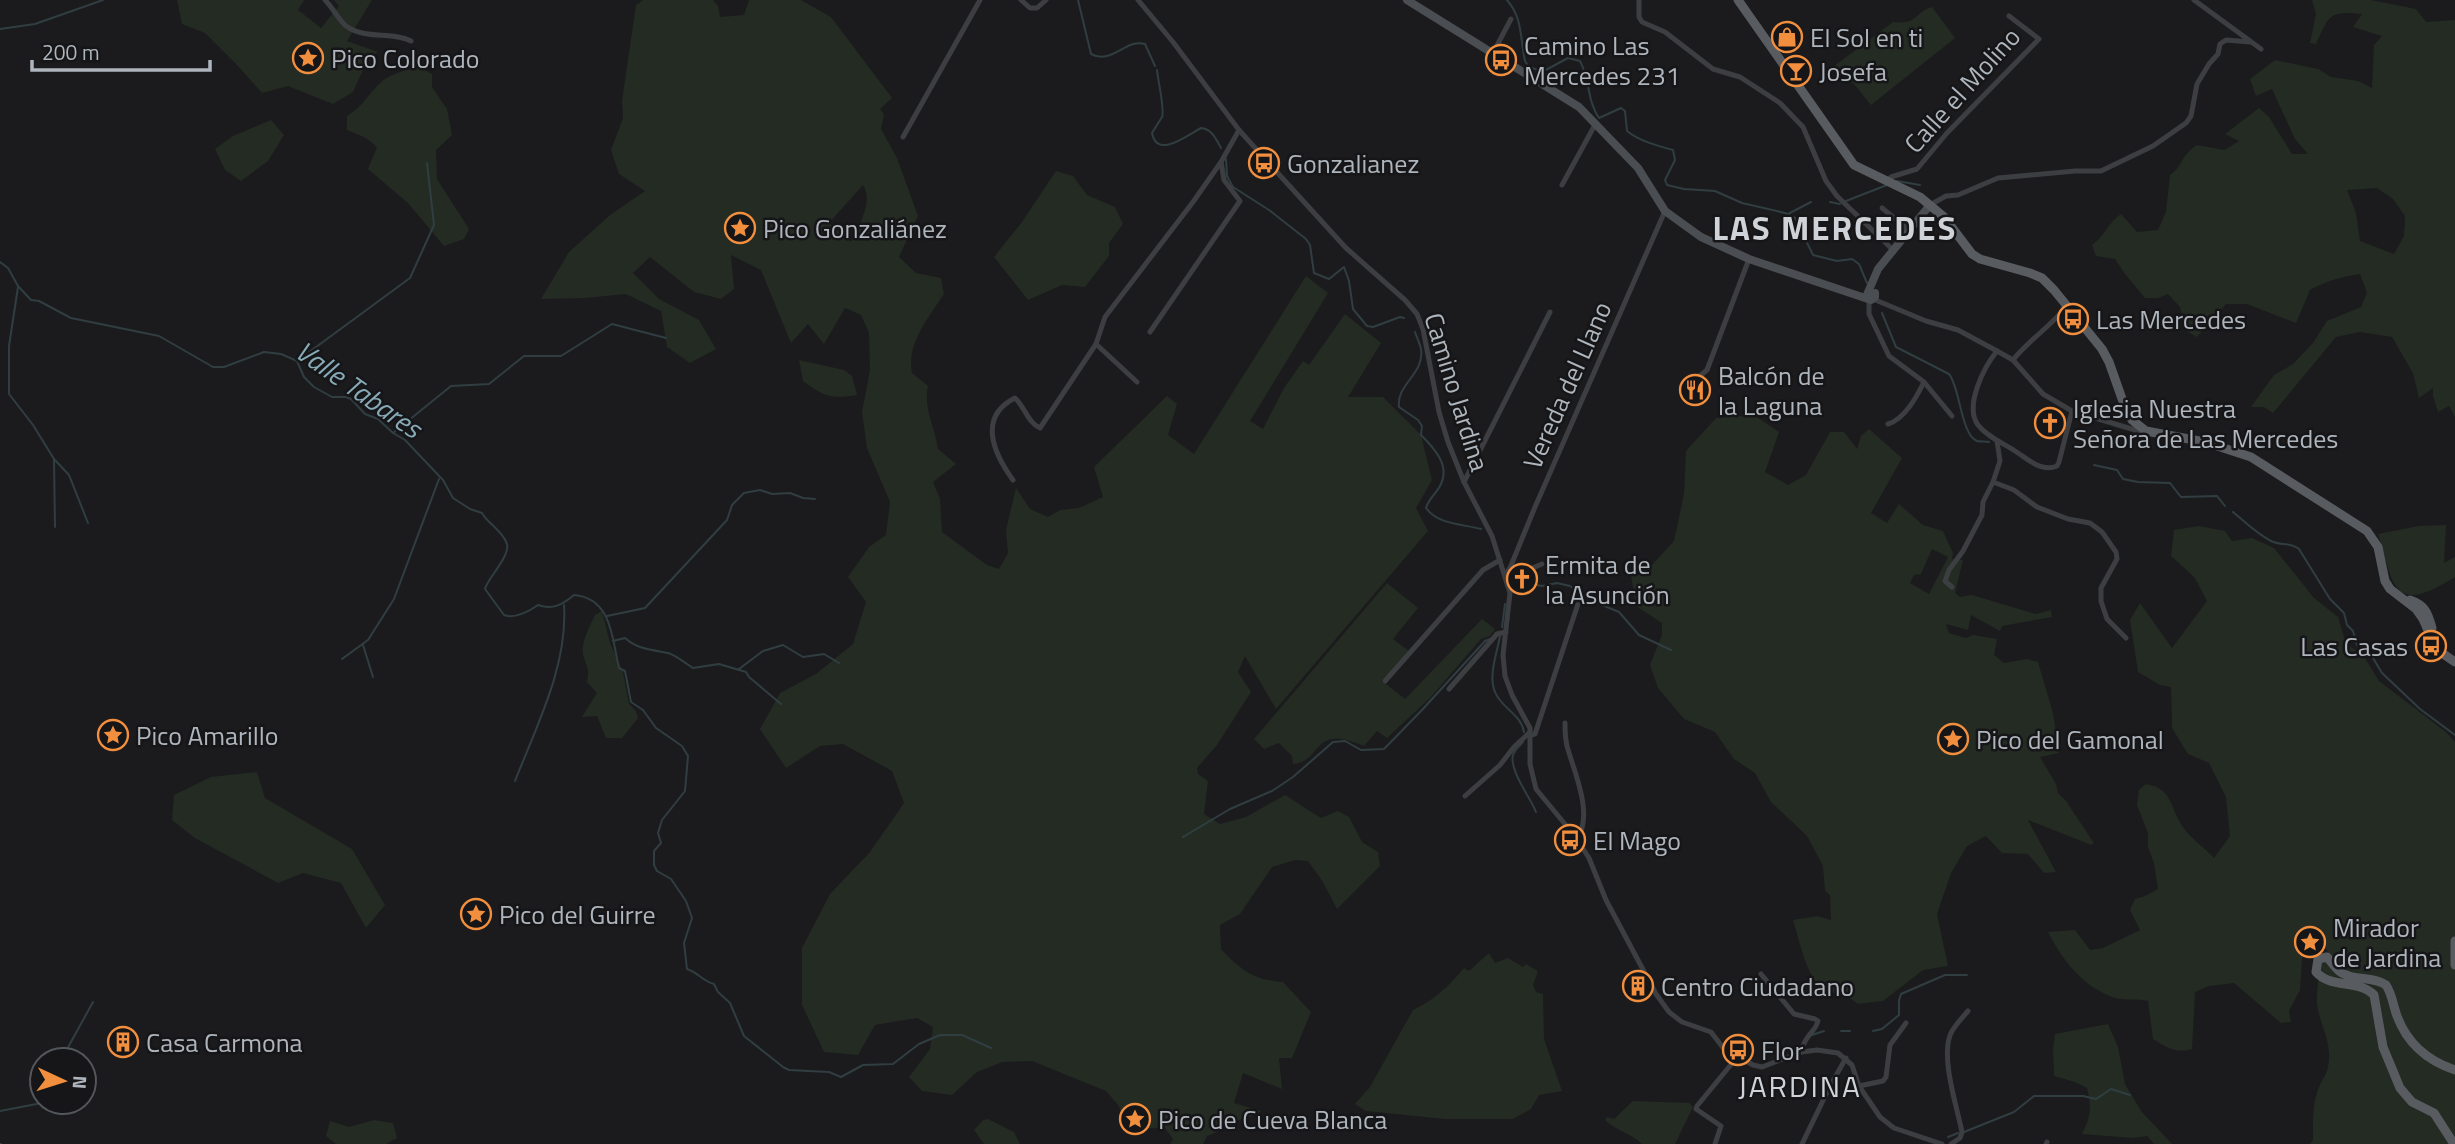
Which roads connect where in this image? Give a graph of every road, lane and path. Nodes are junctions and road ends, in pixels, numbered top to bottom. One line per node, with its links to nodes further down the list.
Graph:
1 (325, 0): 12 (street)
2 (980, 0): 18 (street)
3 (1021, 0): 4 (street)
4 (1046, 0)
5 (1138, 0): 17 (street, Camino Jardina)
6 (1406, 0): 15 (main road)
7 (1639, 0): 26 (street)
8 (1738, 0): 20 (main road)
9 (2194, 0): 13 (street)
10 (2009, 16): 20 (street, Calle el Molino)
11 (1511, 19): 15 (street)
12 (411, 41)
13 (2250, 42): 14 (street); 22 (street)
14 (2261, 49)
15 (1493, 52): 16 (main road)
16 (1596, 123): 21 (street); 24 (main road)
17 (1239, 130): 19 (street); 44 (street, Camino Jardina)
18 (903, 137)
19 (1221, 162): 31 (street); 32 (street)
20 (1887, 181): 22 (main road)
21 (1562, 185)
22 (1930, 205): 25 (main road); 29 (main road)
23 (1882, 208): 25 (street)
24 (1665, 211): 27 (main road); 48 (street, Vereda del Llano)
25 (1909, 230): 26 (main road)
26 (1893, 250): 28 (main road)
27 (1749, 259): 28 (main road); 37 (street)
28 (1871, 296): 33 (street); 35 (street)
29 (2067, 306): 34 (street); 41 (main road)
30 (1550, 312): 44 (street)
31 (1150, 332)
32 (1096, 344): 36 (street); 43 (street)
33 (1997, 351): 34 (street); 42 (street)
34 (2013, 360): 38 (street)
35 (1924, 382): 39 (street); 40 (street)
36 (1137, 383)
37 (1683, 395)
38 (2072, 411): 41 (street); 42 (street)
39 (1952, 416)
40 (1888, 424)
41 (2151, 433): 53 (main road)
42 (1997, 441): 45 (street)
43 (1013, 480)
44 (1464, 481): 46 (street, Camino Jardina)
45 (1993, 482): 49 (street); 52 (street)
46 (1500, 560): 48 (street, Camino Jardina); 54 (street)
47 (1542, 564): 48 (street)
48 (1506, 577): 51 (street, Camino Jardina)
49 (1952, 587)
50 (1578, 604): 57 (street)
51 (1506, 632): 55 (street); 57 (street, Camino Jardina)
52 (2126, 638)
53 (2455, 662)
54 (1385, 681)
55 (1449, 689)
56 (1565, 723): 59 (street)
57 (1529, 735): 58 (street); 59 (street, Camino Jardina)
58 (1465, 796)
59 (1577, 839): 66 (street, Camino Jardina)
60 (2455, 941): 61 (main road)
61 (2455, 965)
62 (1761, 974): 65 (street)
63 (1968, 1011): 73 (street)
64 (1906, 1023): 69 (street)
65 (1801, 1052): 66 (street, Camino Jardina); 67 (street, Camino Jardina)
66 (1738, 1056): 70 (street)
67 (1846, 1058): 69 (street); 71 (street)
68 (2455, 1070): 74 (main road)
69 (1859, 1086): 72 (street)
70 (1715, 1144)
71 (1802, 1144)
72 (1942, 1144)
73 (1951, 1144)
74 (2454, 1144)

